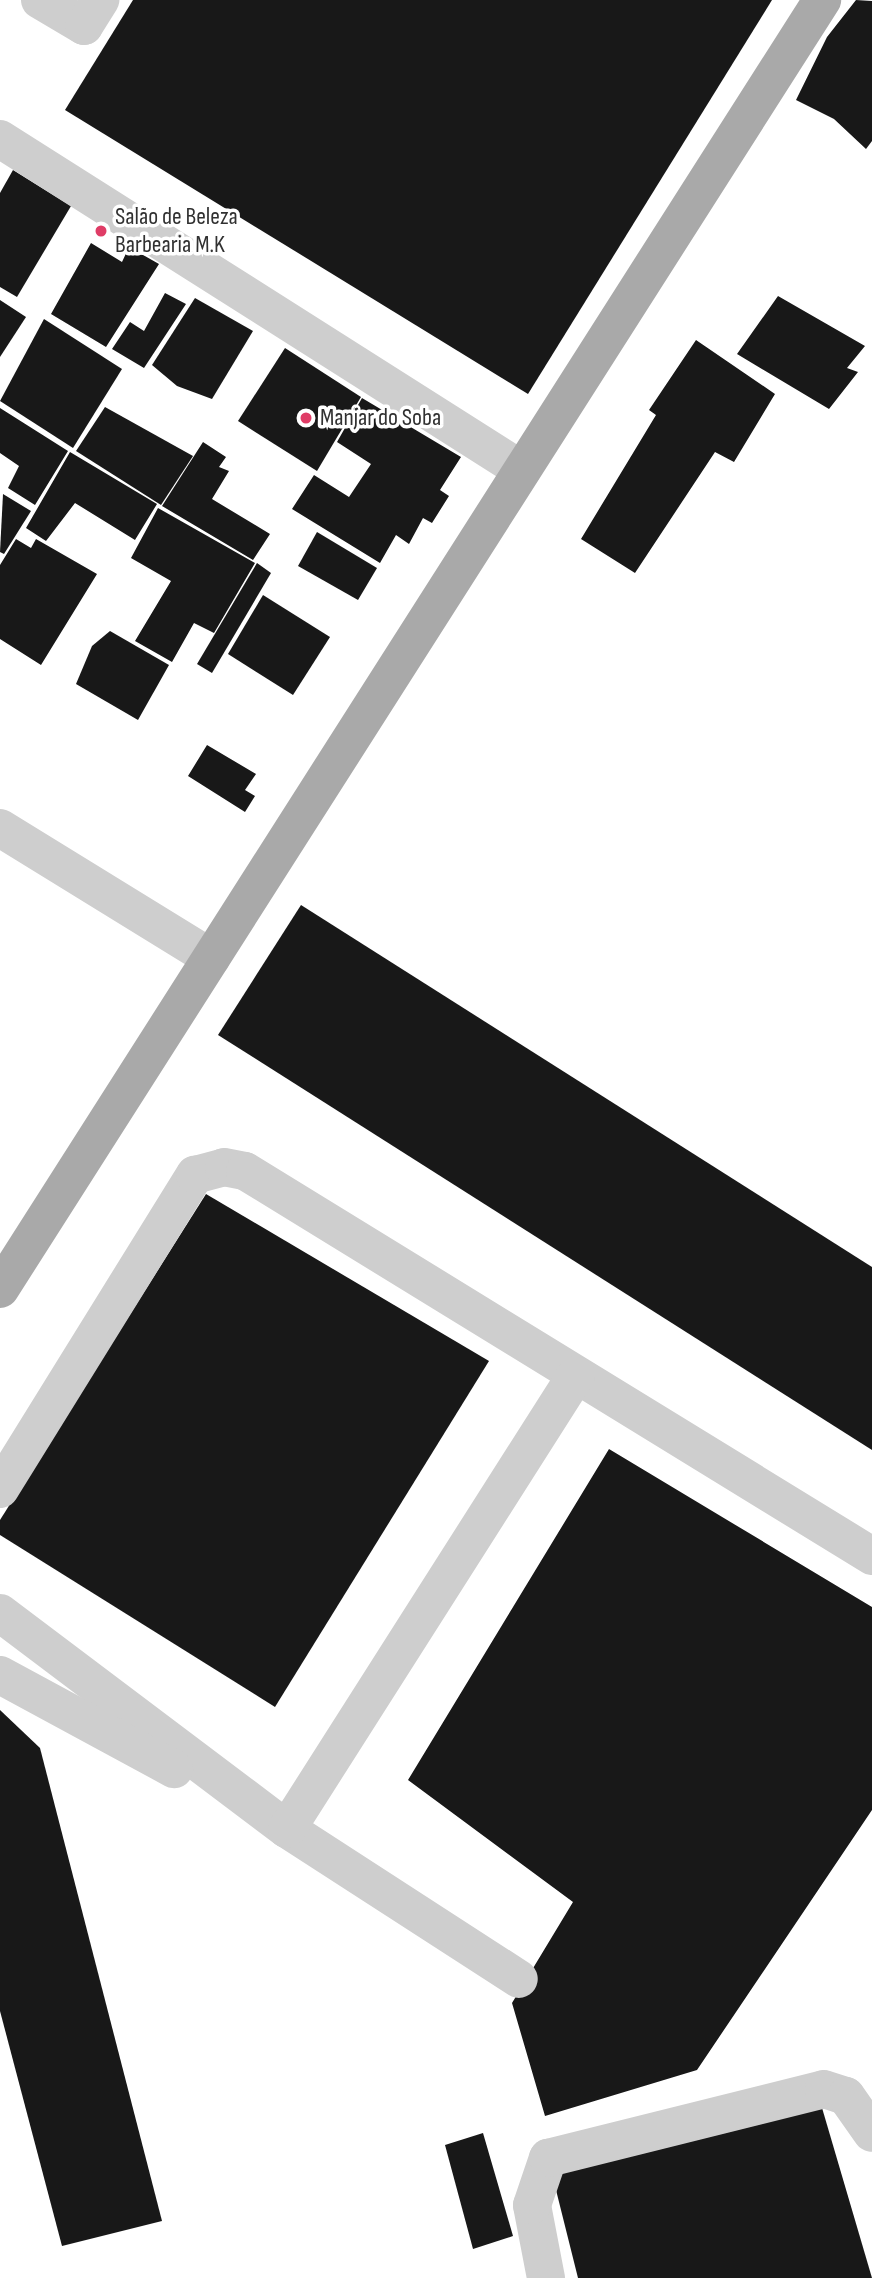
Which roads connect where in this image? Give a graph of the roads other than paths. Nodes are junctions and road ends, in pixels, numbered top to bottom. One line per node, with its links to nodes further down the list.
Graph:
1 (40, 0): 2 (street)
2 (100, 0)
3 (822, 0): 5 (main road)
4 (0, 139): 5 (street)
5 (522, 470): 7 (main road)
6 (0, 828): 7 (street)
7 (211, 958): 8 (main road)
8 (0, 1289)
9 (576, 1375): 10 (street); 11 (street); 14 (street)
10 (0, 1489)
11 (872, 1556)
12 (0, 1613): 14 (street)
13 (0, 1675): 14 (street)
14 (287, 1829): 15 (street)
15 (519, 1979)
16 (872, 2133): 17 (street)
17 (546, 2278)

